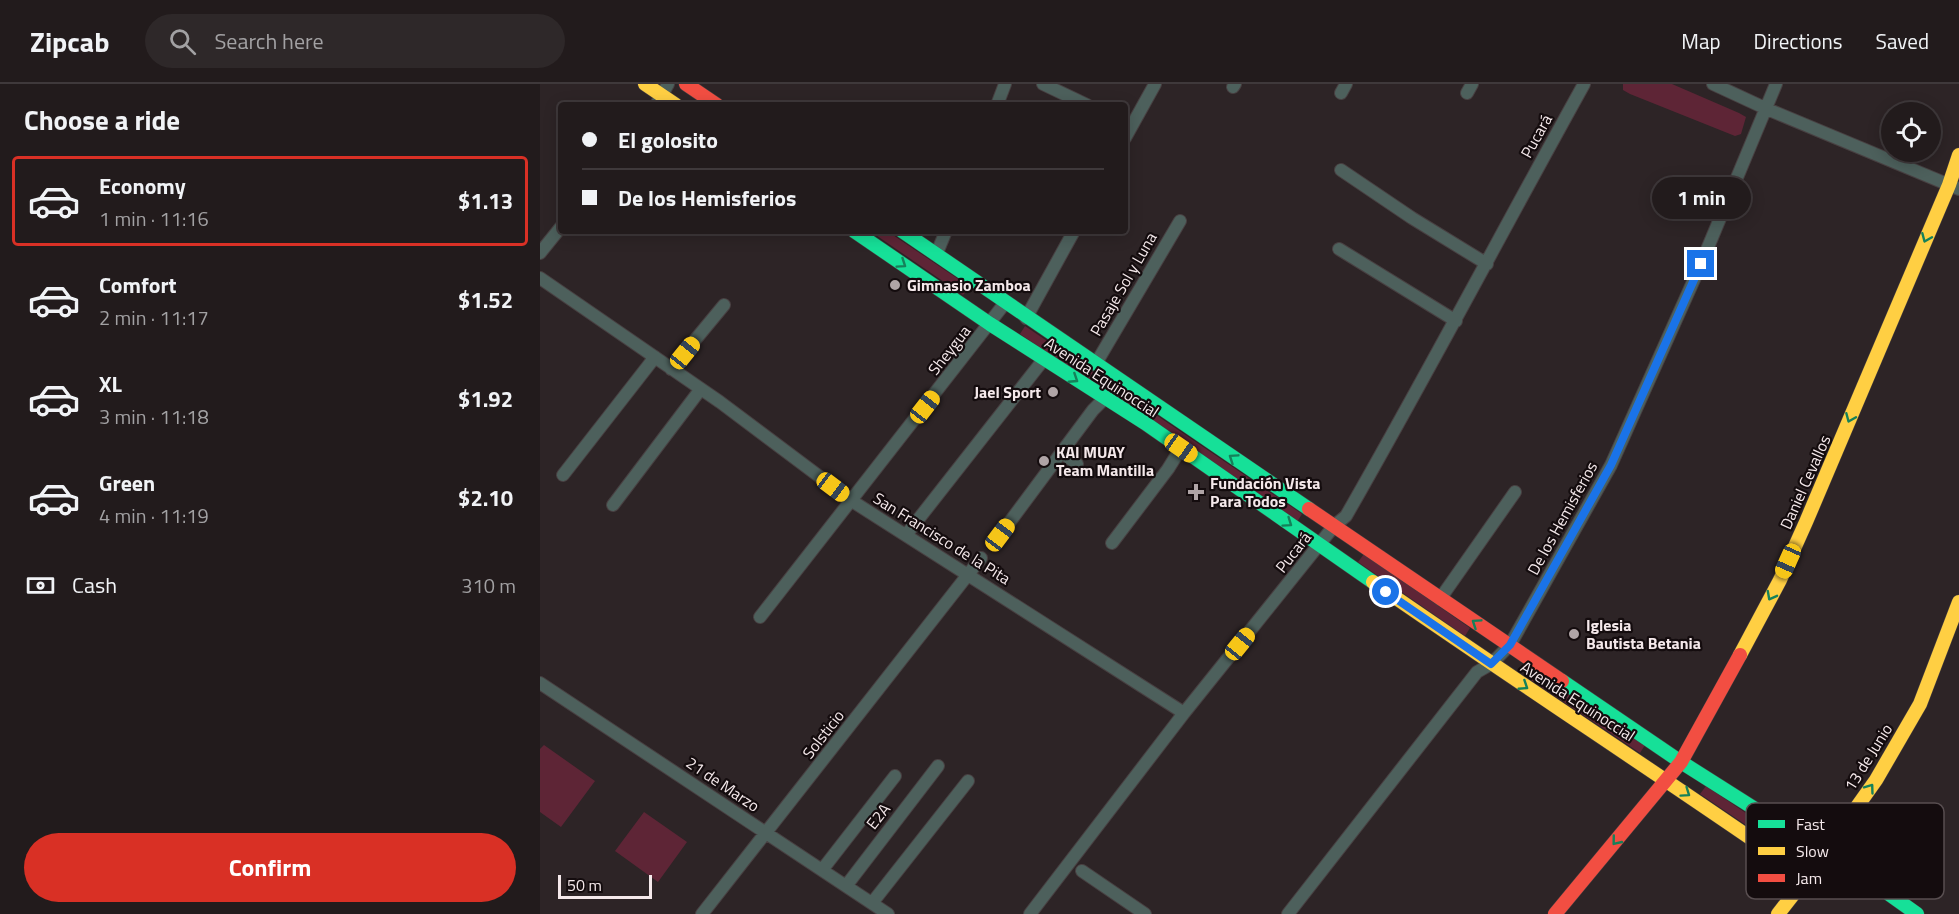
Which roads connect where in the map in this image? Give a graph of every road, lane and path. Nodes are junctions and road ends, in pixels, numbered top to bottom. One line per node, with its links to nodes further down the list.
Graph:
1 (645, 84): 9 (main road)
2 (686, 84): 10 (main road)
3 (1005, 84): 11 (street)
4 (1043, 84): 12 (street)
5 (1155, 84): 14 (street)
6 (1584, 84): 27 (street, Pucará)
7 (1713, 84): 13 (street)
8 (1776, 84): 13 (street, De los Hemisferios)
9 (662, 95)
10 (713, 102)
11 (998, 102)
12 (1081, 102)
13 (1767, 109): 17 (street); 57 (street, De los Hemisferios)
14 (1128, 133)
15 (1959, 155): 17 (main road, Daniel Cevallos)
16 (1341, 170): 27 (street)
17 (1954, 187): 61 (main road, Daniel Cevallos, one-way to 61)
18 (1180, 221): 36 (street, Pasaje Sol y Luna)
19 (558, 230): 25 (street)
20 (858, 234): 33 (main road, Avenida Equinoccial, one-way to 33)
21 (906, 234): 26 (main road, Avenida Equinoccial)
22 (945, 234): 26 (street)
23 (1072, 234): 31 (street)
24 (1340, 249): 32 (street)
25 (540, 253)
26 (936, 255): 29 (main road, Avenida Equinoccial)
27 (1487, 264): 32 (street, Pucará)
28 (540, 278): 34 (street, San Francisco de la Pita)
29 (1005, 303): 31 (main road, Avenida Equinoccial); 33 (street, Sheygua)
30 (724, 306): 37 (street)
31 (1026, 318): 36 (main road, Avenida Equinoccial)
32 (1456, 321): 47 (street, Pucará)
33 (990, 324): 35 (main road, Avenida Equinoccial); 45 (street, Sheygua)
34 (655, 357): 37 (street, San Francisco de la Pita); 43 (street)
35 (1044, 359): 39 (main road, Avenida Equinoccial, one-way to 39); 48 (street)
36 (1095, 365): 47 (main road, Avenida Equinoccial, one-way to 36)
37 (671, 369): 38 (street, San Francisco de la Pita)
38 (700, 390): 45 (street, San Francisco de la Pita); 46 (street)
39 (1104, 399): 40 (main road, Avenida Equinoccial); 41 (street)
40 (1181, 448): 50 (street); 51 (main road, Avenida Equinoccial, one-way to 51)
41 (1062, 453): 42 (street); 49 (street)
42 (1077, 464)
43 (563, 475)
44 (1515, 492): 54 (street)
45 (852, 501): 48 (street, San Francisco de la Pita); 56 (street, Sheygua)
46 (613, 505)
47 (1334, 526): 51 (street, Pucará); 54 (main road, Avenida Equinoccial)
48 (906, 535): 53 (street, San Francisco de la Pita)
49 (1000, 535)
50 (1112, 543)
51 (1319, 546): 58 (main road, Avenida Equinoccial); 60 (street, Pucará)
52 (981, 558): 53 (street, Solsticio)
53 (970, 575): 60 (street, San Francisco de la Pita); 68 (street, Solsticio)
54 (1440, 599): 57 (main road, Avenida Equinoccial, one-way to 54)
55 (1959, 602): 67 (main road, 13 de Junio, one-way to 55)
56 (760, 617)
57 (1510, 645): 58 (street, De los Hemisferios); 61 (main road, Avenida Equinoccial)
58 (1491, 664): 64 (main road, Avenida Equinoccial, one-way to 64); 80 (street, De los Hemisferios)
59 (540, 683): 68 (street, 21 de Marzo)
60 (1184, 713): 78 (street, Pucará)
61 (1681, 762): 64 (main road, Daniel Cevallos); 66 (main road, Avenida Equinoccial)
62 (938, 766): 72 (street, E2A)
63 (895, 776): 70 (street)
64 (1666, 779): 69 (main road, Avenida Equinoccial, one-way to 69); 81 (main road, Daniel Cevallos, one-way to 81)
65 (968, 781): 75 (street)
66 (1746, 803)
67 (1859, 803)
68 (766, 832): 70 (street, 21 de Marzo); 76 (street, Solsticio)
69 (1746, 835)
70 (822, 870): 72 (street, 21 de Marzo)
71 (1082, 871): 79 (street)
72 (846, 886): 75 (street, 21 de Marzo)
73 (1790, 899): 82 (main road, 13 de Junio)
74 (1896, 899): 83 (main road, Avenida Equinoccial)
75 (872, 903): 77 (street, 21 de Marzo)
76 (702, 914)
77 (888, 914)
78 (1030, 914)
79 (1145, 914)
80 (1288, 914)
81 (1555, 914)
82 (1778, 914)
83 (1917, 914)

